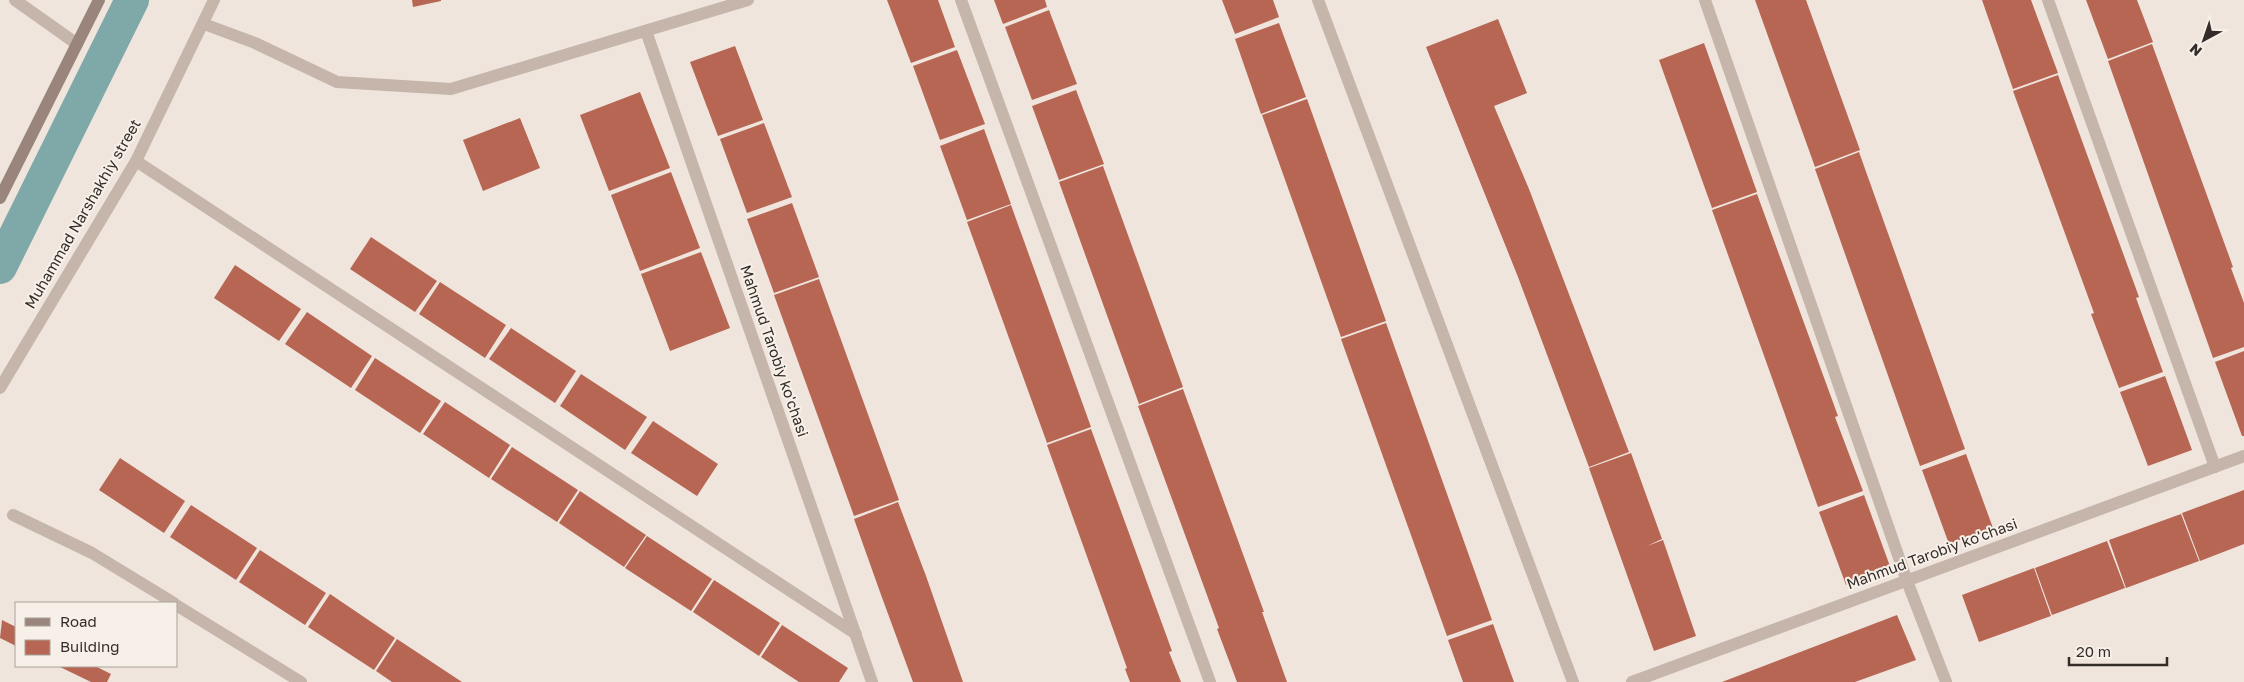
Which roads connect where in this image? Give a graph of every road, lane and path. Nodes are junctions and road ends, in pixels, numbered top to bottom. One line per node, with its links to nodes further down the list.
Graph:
1 (15, 0): 11 (street)
2 (99, 0): 11 (street)
3 (214, 0): 9 (street, Muhammad Narshakhiy street)
4 (748, 0): 10 (street)
5 (961, 0): 24 (street)
6 (1318, 0): 25 (street)
7 (1705, 0): 18 (street)
8 (2048, 0): 16 (street)
9 (204, 24): 10 (street); 12 (street, Muhammad Narshakhiy street)
10 (646, 31): 21 (street, Mahmud Tarobiy ko'chasi)
11 (77, 44): 13 (street)
12 (136, 161): 14 (street, Muhammad Narshakhiy street); 21 (street)
13 (0, 198)
14 (0, 388)
15 (2244, 456): 16 (street, Mahmud Tarobiy ko'chasi)
16 (2215, 467): 18 (street, Mahmud Tarobiy ko'chasi)
17 (12, 515): 19 (street)
18 (1907, 580): 26 (street, Mahmud Tarobiy ko'chasi); 27 (street)
19 (172, 602)
20 (178, 606): 22 (street)
21 (856, 634): 23 (street, Mahmud Tarobiy ko'chasi)
22 (301, 682)
23 (872, 682)
24 (1210, 682)
25 (1573, 682)
26 (1632, 682)
27 (1946, 682)

